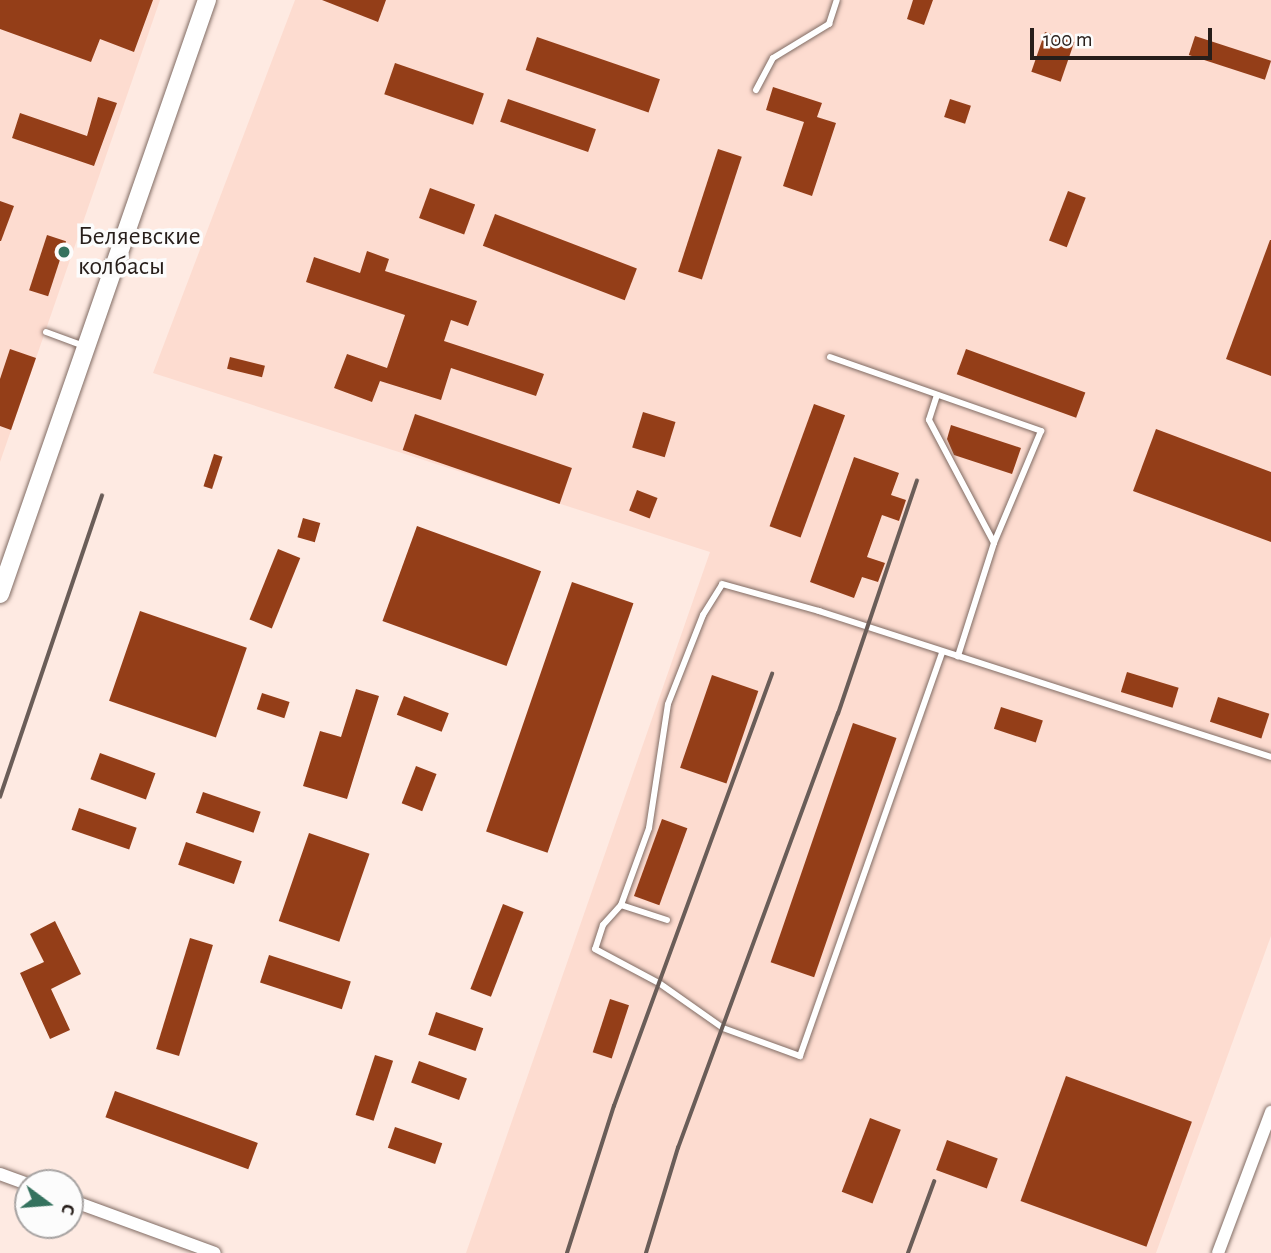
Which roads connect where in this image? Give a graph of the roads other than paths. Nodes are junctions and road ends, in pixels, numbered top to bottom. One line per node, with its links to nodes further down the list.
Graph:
1 (206, 0): 5 (street)
2 (837, 0): 3 (lane)
3 (756, 90)
4 (46, 332): 5 (lane)
5 (85, 346): 9 (street)
6 (830, 357): 7 (lane)
7 (937, 395): 8 (lane); 8 (lane)
8 (994, 543): 11 (lane)
9 (0, 594)
10 (942, 653): 11 (lane); 13 (lane); 13 (lane)
11 (958, 656): 12 (lane)
12 (1271, 757)
13 (621, 905): 14 (lane)
14 (667, 920)
15 (1271, 1112): 16 (street)
16 (1267, 1133): 19 (street)
17 (84, 1205): 18 (street)
18 (215, 1253)
19 (1218, 1253)

